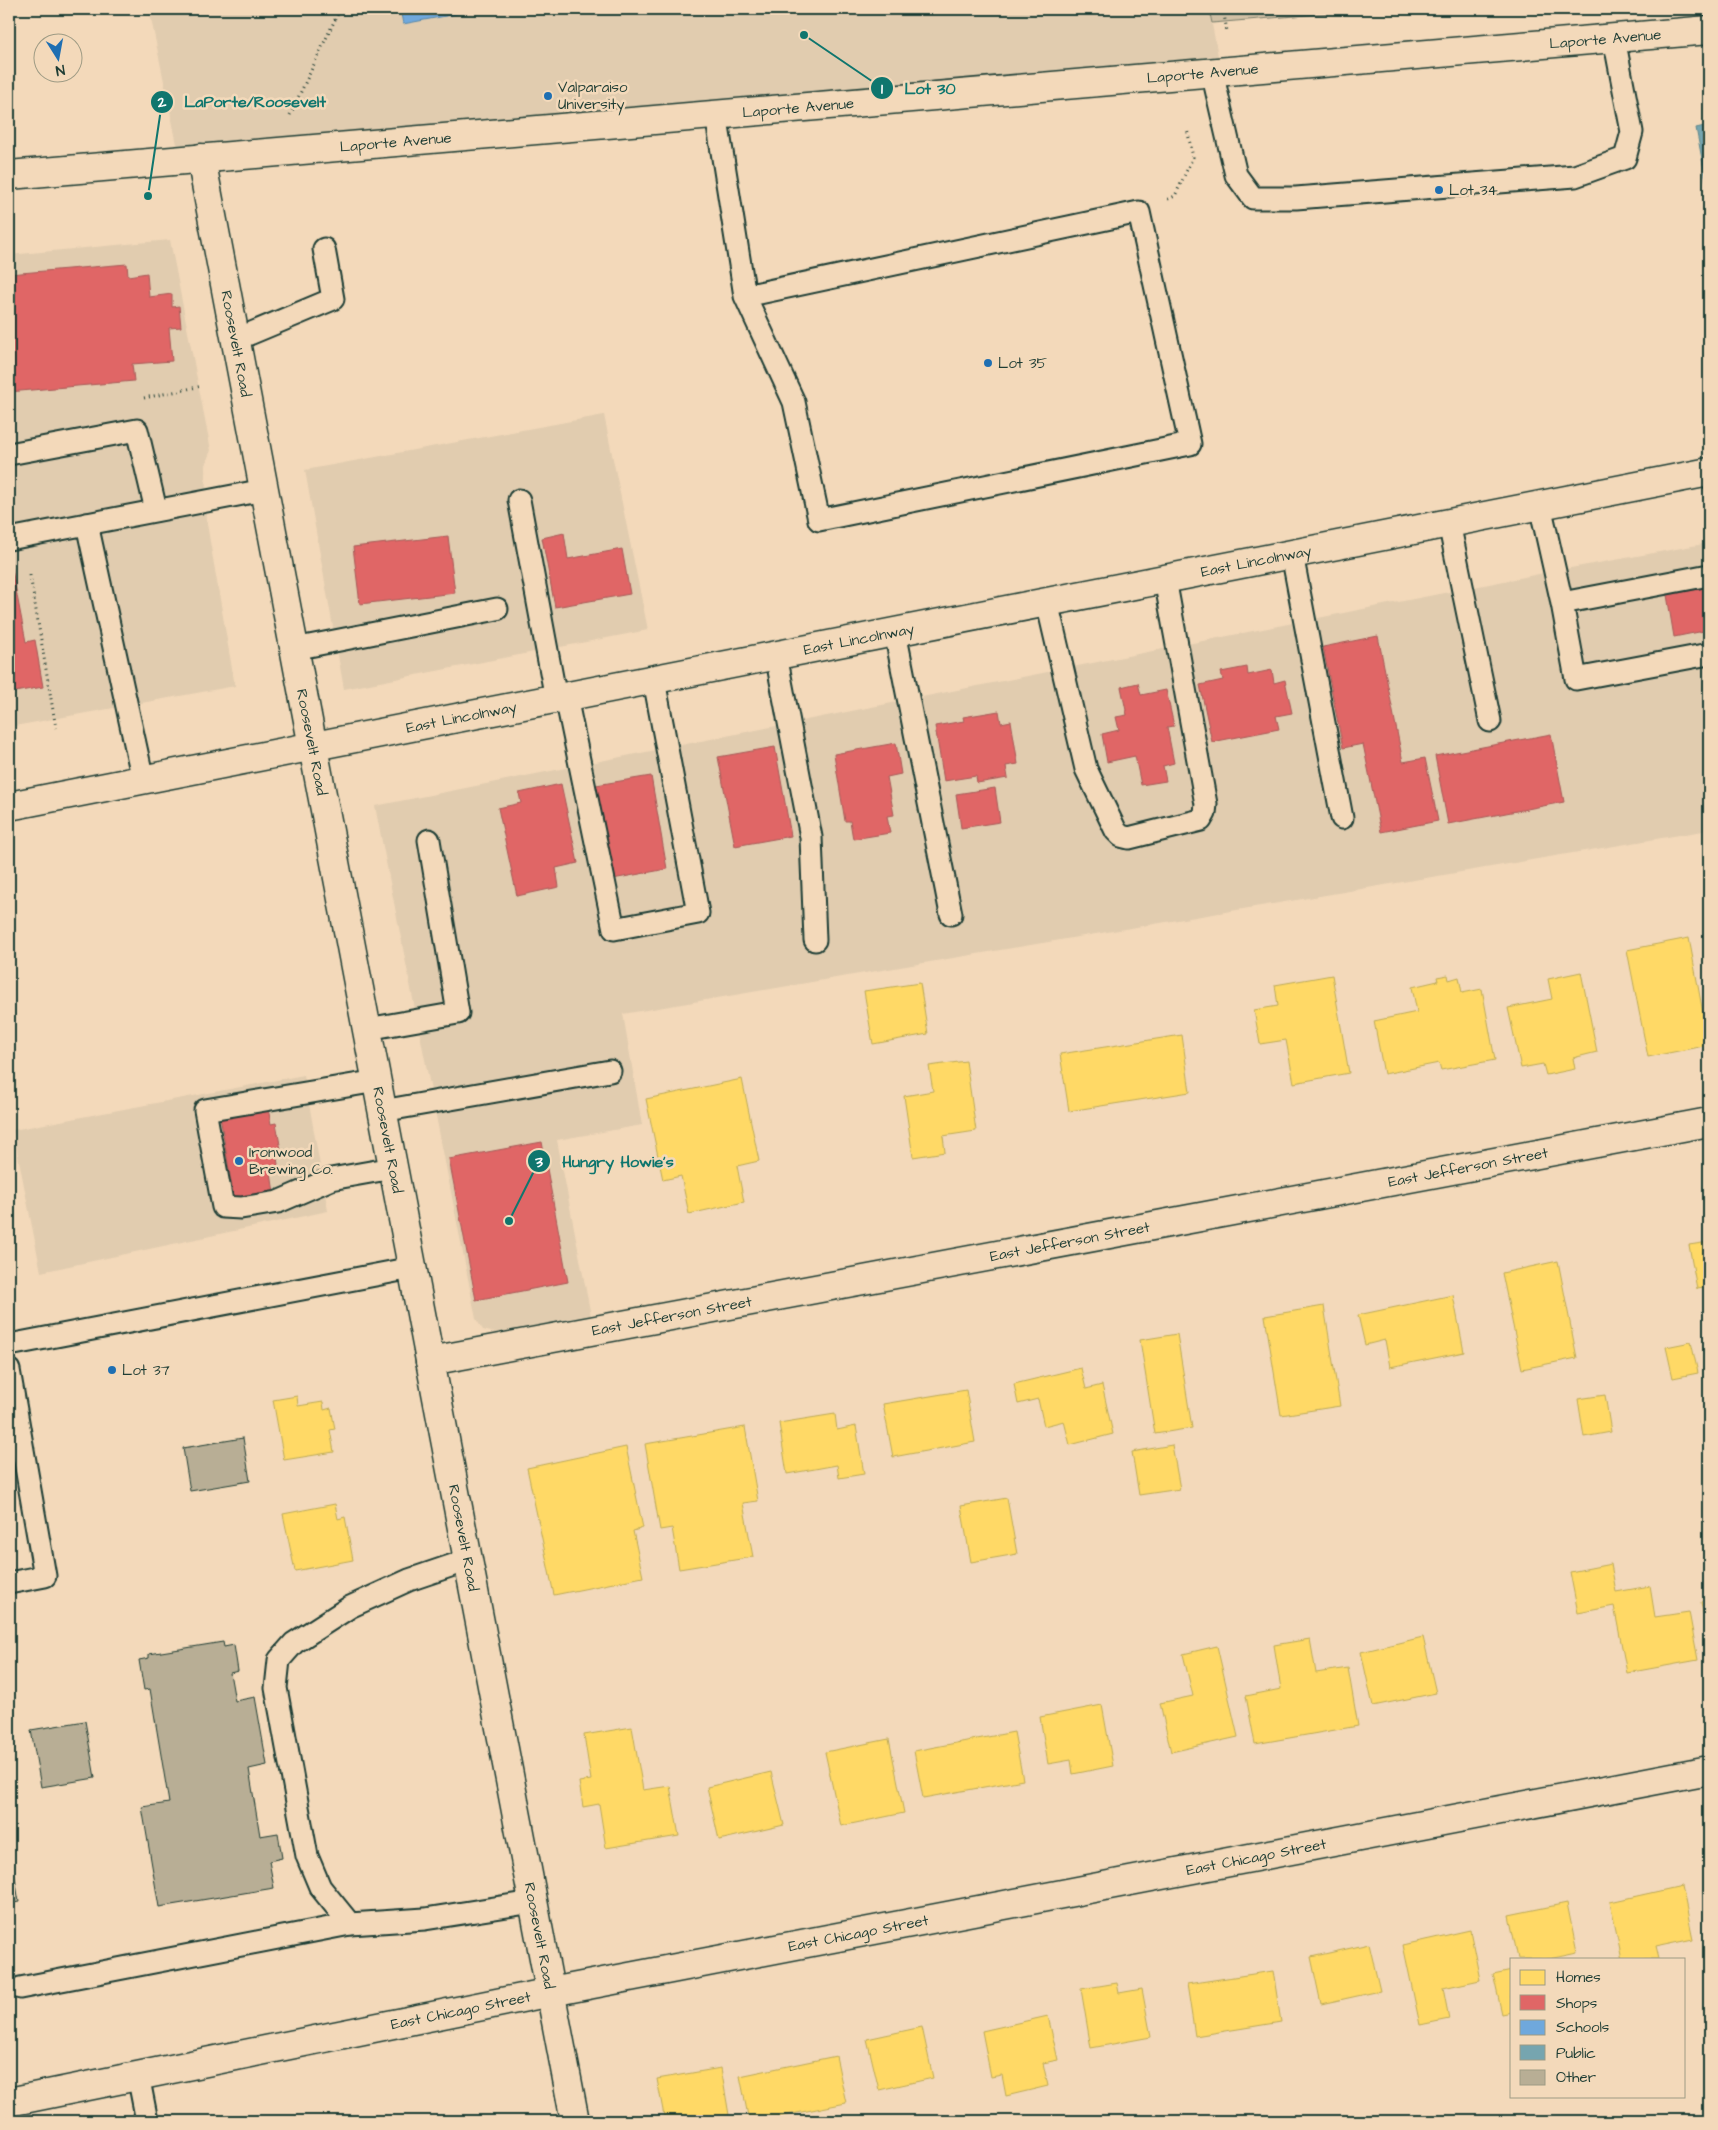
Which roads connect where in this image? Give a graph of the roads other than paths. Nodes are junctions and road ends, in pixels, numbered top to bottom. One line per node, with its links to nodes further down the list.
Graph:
1 (1709, 30): 2 (street, Laporte Avenue)
2 (1614, 38): 3 (street, Laporte Avenue); 3 (lane)
3 (1212, 72): 4 (street, Laporte Avenue)
4 (716, 114): 5 (street, Laporte Avenue); 8 (lane)
5 (200, 158): 6 (street, Laporte Avenue); 9 (street, Roosevelt Road)
6 (9, 175)
7 (324, 248): 9 (lane)
8 (745, 296): 8 (lane)
9 (235, 340): 12 (street, Roosevelt Road)
10 (9, 454): 15 (lane)
11 (1709, 472): 14 (street, East Lincolnway)
12 (264, 490): 15 (lane); 26 (street, Roosevelt Road)
13 (519, 500): 30 (lane)
14 (1540, 505): 16 (street, East Lincolnway); 23 (lane)
15 (156, 510): 17 (lane)
16 (1449, 523): 19 (street, East Lincolnway); 31 (lane)
17 (87, 524): 18 (lane); 33 (lane)
18 (9, 539)
19 (1292, 554): 21 (street, East Lincolnway); 35 (lane)
20 (1709, 575): 23 (lane)
21 (1165, 579): 22 (street, East Lincolnway); 22 (lane)
22 (1047, 602): 25 (street, East Lincolnway)
23 (1562, 604): 27 (lane)
24 (497, 609): 26 (lane)
25 (895, 632): 28 (street, East Lincolnway); 37 (lane)
26 (294, 649): 32 (street, Roosevelt Road)
27 (1709, 654)
28 (776, 655): 29 (street, East Lincolnway); 38 (lane)
29 (654, 680): 30 (street, East Lincolnway); 30 (lane)
30 (561, 698): 32 (street, East Lincolnway)
31 (1490, 720)
32 (313, 747): 33 (street, East Lincolnway); 39 (street, Roosevelt Road)
33 (143, 780): 34 (street, East Lincolnway)
34 (9, 806)
35 (1342, 818)
36 (429, 840): 39 (lane)
37 (951, 914)
38 (815, 940)
39 (367, 1029): 41 (street, Roosevelt Road)
40 (610, 1071): 42 (lane)
41 (377, 1081): 42 (street, Roosevelt Road); 44 (lane)
42 (382, 1111): 44 (street, Roosevelt Road)
43 (1709, 1122): 47 (street, East Jefferson Street)
44 (393, 1168): 45 (street, Roosevelt Road)
45 (412, 1268): 46 (lane); 47 (street, Roosevelt Road)
46 (9, 1345)
47 (430, 1361): 49 (street, Roosevelt Road)
48 (9, 1370): 50 (lane)
49 (468, 1560): 52 (street, Roosevelt Road); 53 (lane)
50 (9, 1583)
51 (1709, 1770): 55 (street, East Chicago Street)
52 (533, 1902): 53 (lane); 55 (street, Roosevelt Road)
53 (350, 1924): 54 (lane)
54 (20, 1988)
55 (551, 1992): 56 (street, East Chicago Street); 59 (street, Roosevelt Road)
56 (138, 2075): 57 (street, East Chicago Street); 58 (lane)
57 (9, 2102)
58 (147, 2121)
59 (575, 2121)

